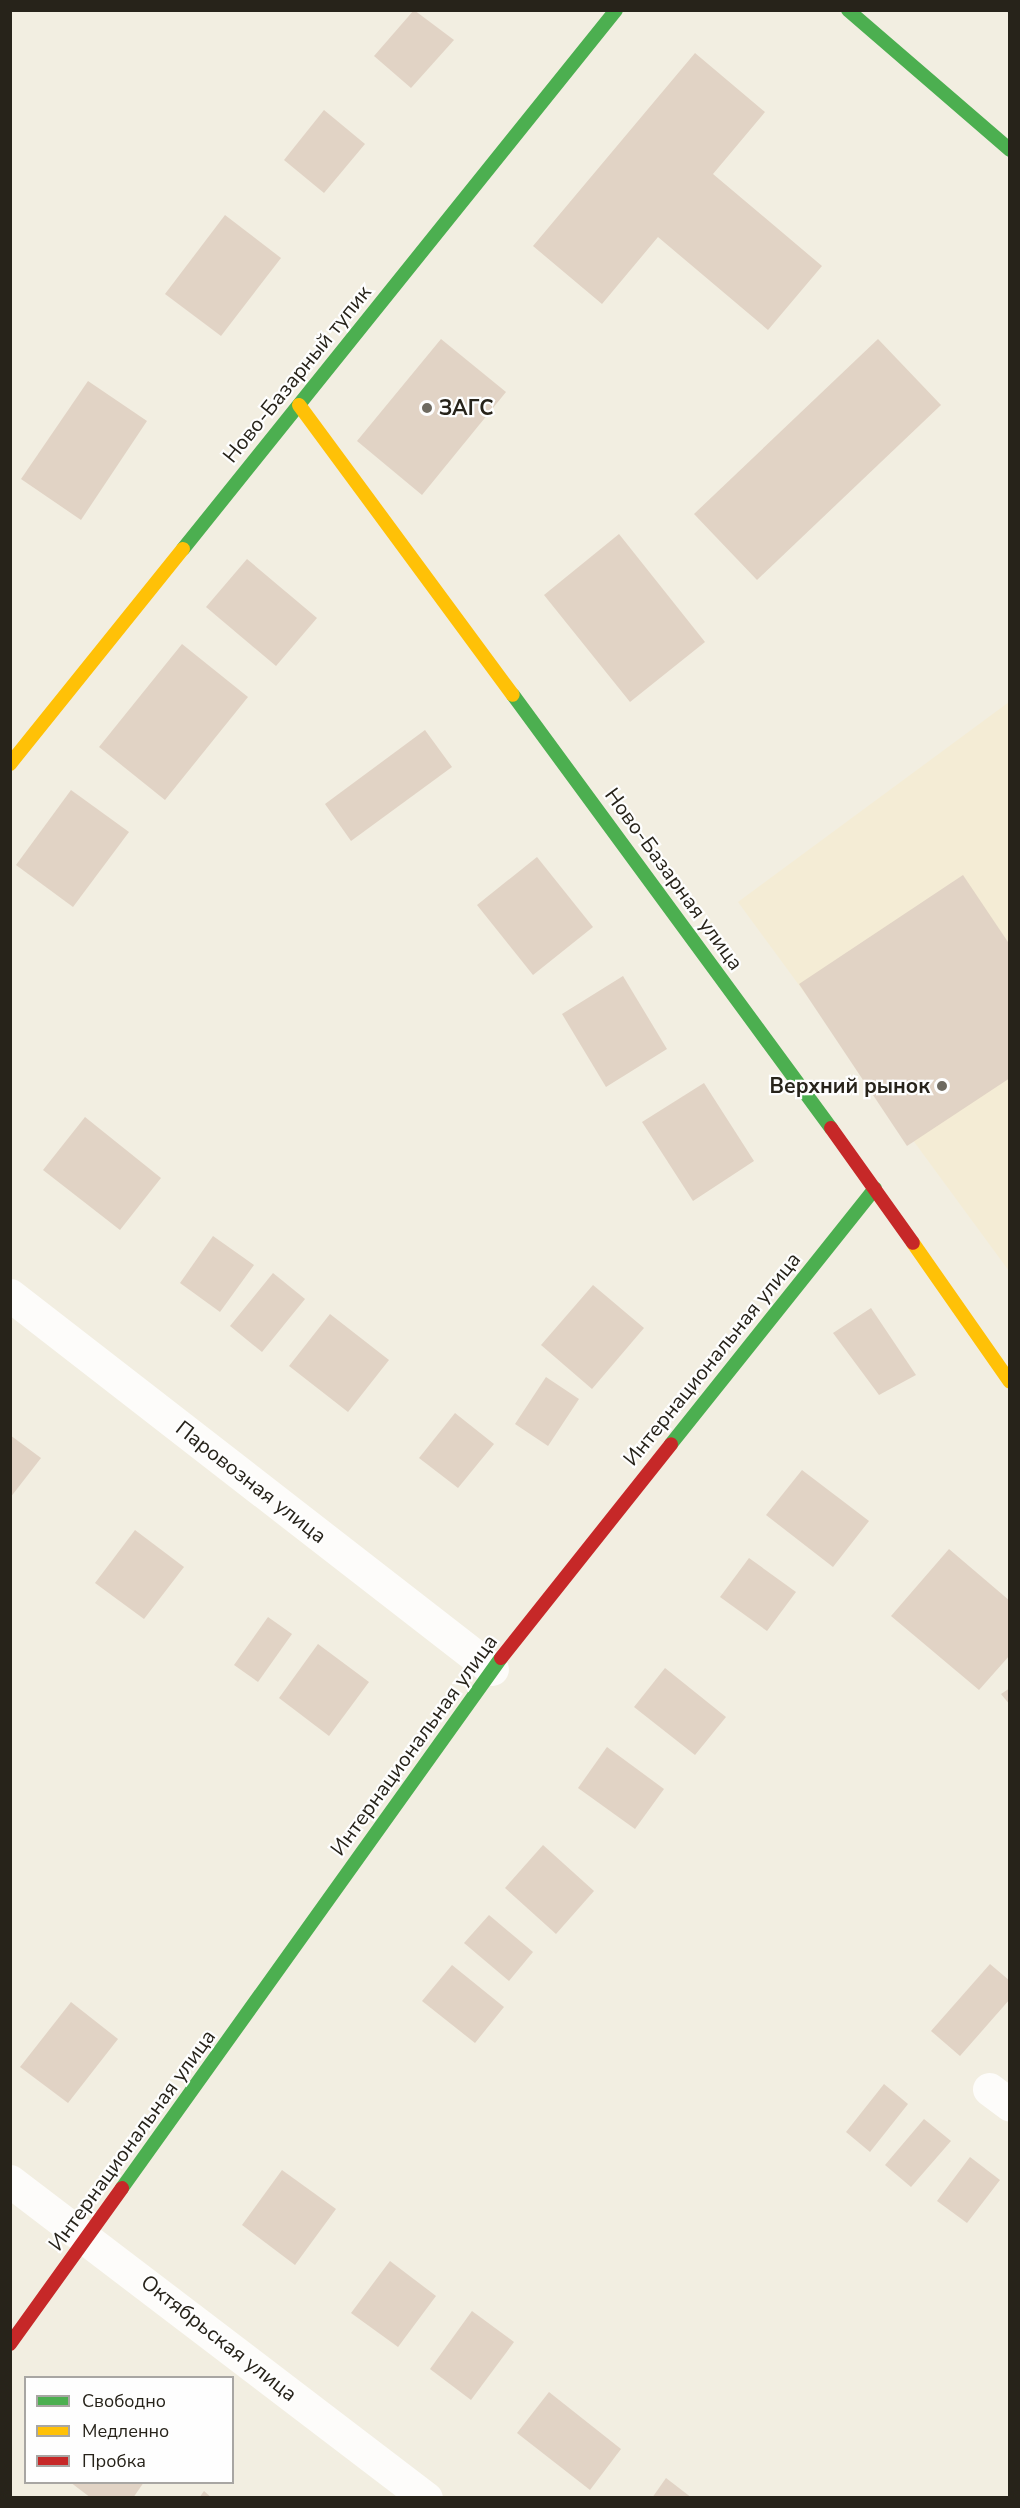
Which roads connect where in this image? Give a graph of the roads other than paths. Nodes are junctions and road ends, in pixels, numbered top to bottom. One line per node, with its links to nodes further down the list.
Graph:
1 (616, 10): 4 (street, Ново-Базарный тупик)
2 (848, 10): 3 (street)
3 (1010, 150)
4 (299, 405): 5 (street, Ново-Базарный тупик); 6 (street, Ново-Базарная улица)
5 (10, 764)
6 (875, 1188): 8 (street, Ново-Базарная улица); 9 (street, Интернациональная улица)
7 (10, 1295): 9 (street, Паровозная улица)
8 (1010, 1382)
9 (492, 1669): 11 (street, Интернациональная улица)
10 (10, 2181): 11 (street, Октябрьская улица)
11 (89, 2238): 12 (street, Интернациональная улица); 13 (street, Октябрьская улица)
12 (10, 2343)
13 (426, 2498)

